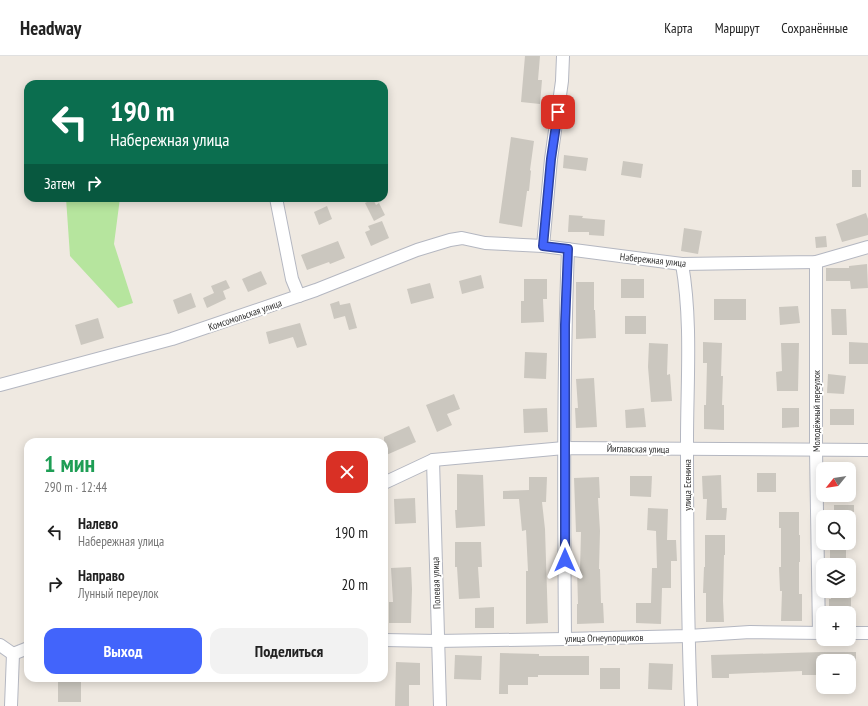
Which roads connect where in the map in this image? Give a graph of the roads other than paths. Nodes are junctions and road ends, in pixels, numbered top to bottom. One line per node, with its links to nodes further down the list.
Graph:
1 (563, 56): 4 (street)
2 (277, 202): 9 (street)
3 (485, 242): 4 (street, Набережная улица); 9 (street, Комсомольская улица)
4 (543, 246): 6 (street, Набережная улица)
5 (868, 247): 7 (street, Набережная улица)
6 (568, 249): 8 (street, Набережная улица); 11 (street)
7 (816, 262): 8 (street, Набережная улица); 13 (street, Молодёжный переулок)
8 (682, 264): 12 (street, улица Есенина)
9 (298, 296): 10 (street, Комсомольская улица)
10 (0, 385)
11 (564, 448): 12 (street, Йиглавская улица); 15 (street, Йиглавская улица); 22 (street)
12 (687, 450): 13 (street, Йиглавская улица); 21 (street, улица Есенина)
13 (816, 450): 14 (street, Йиглавская улица); 17 (street, Молодёжный переулок)
14 (868, 450)
15 (433, 460): 16 (street, Йиглавская улица); 24 (street, Полевая улица)
16 (388, 481)
17 (820, 606)
18 (816, 633): 21 (street, улица Огнеупорщиков)
19 (856, 633): 20 (street)
20 (868, 633)
21 (688, 636): 22 (street, улица Огнеупорщиков); 30 (street, улица Есенина)
22 (566, 639): 24 (street, улица Огнеупорщиков)
23 (388, 640): 24 (street, улица Огнеупорщиков)
24 (437, 641): 29 (street, Полевая улица)
25 (0, 645): 27 (street)
26 (24, 650): 27 (street)
27 (13, 654): 28 (street)
28 (11, 706)
29 (440, 706)
30 (691, 706)

